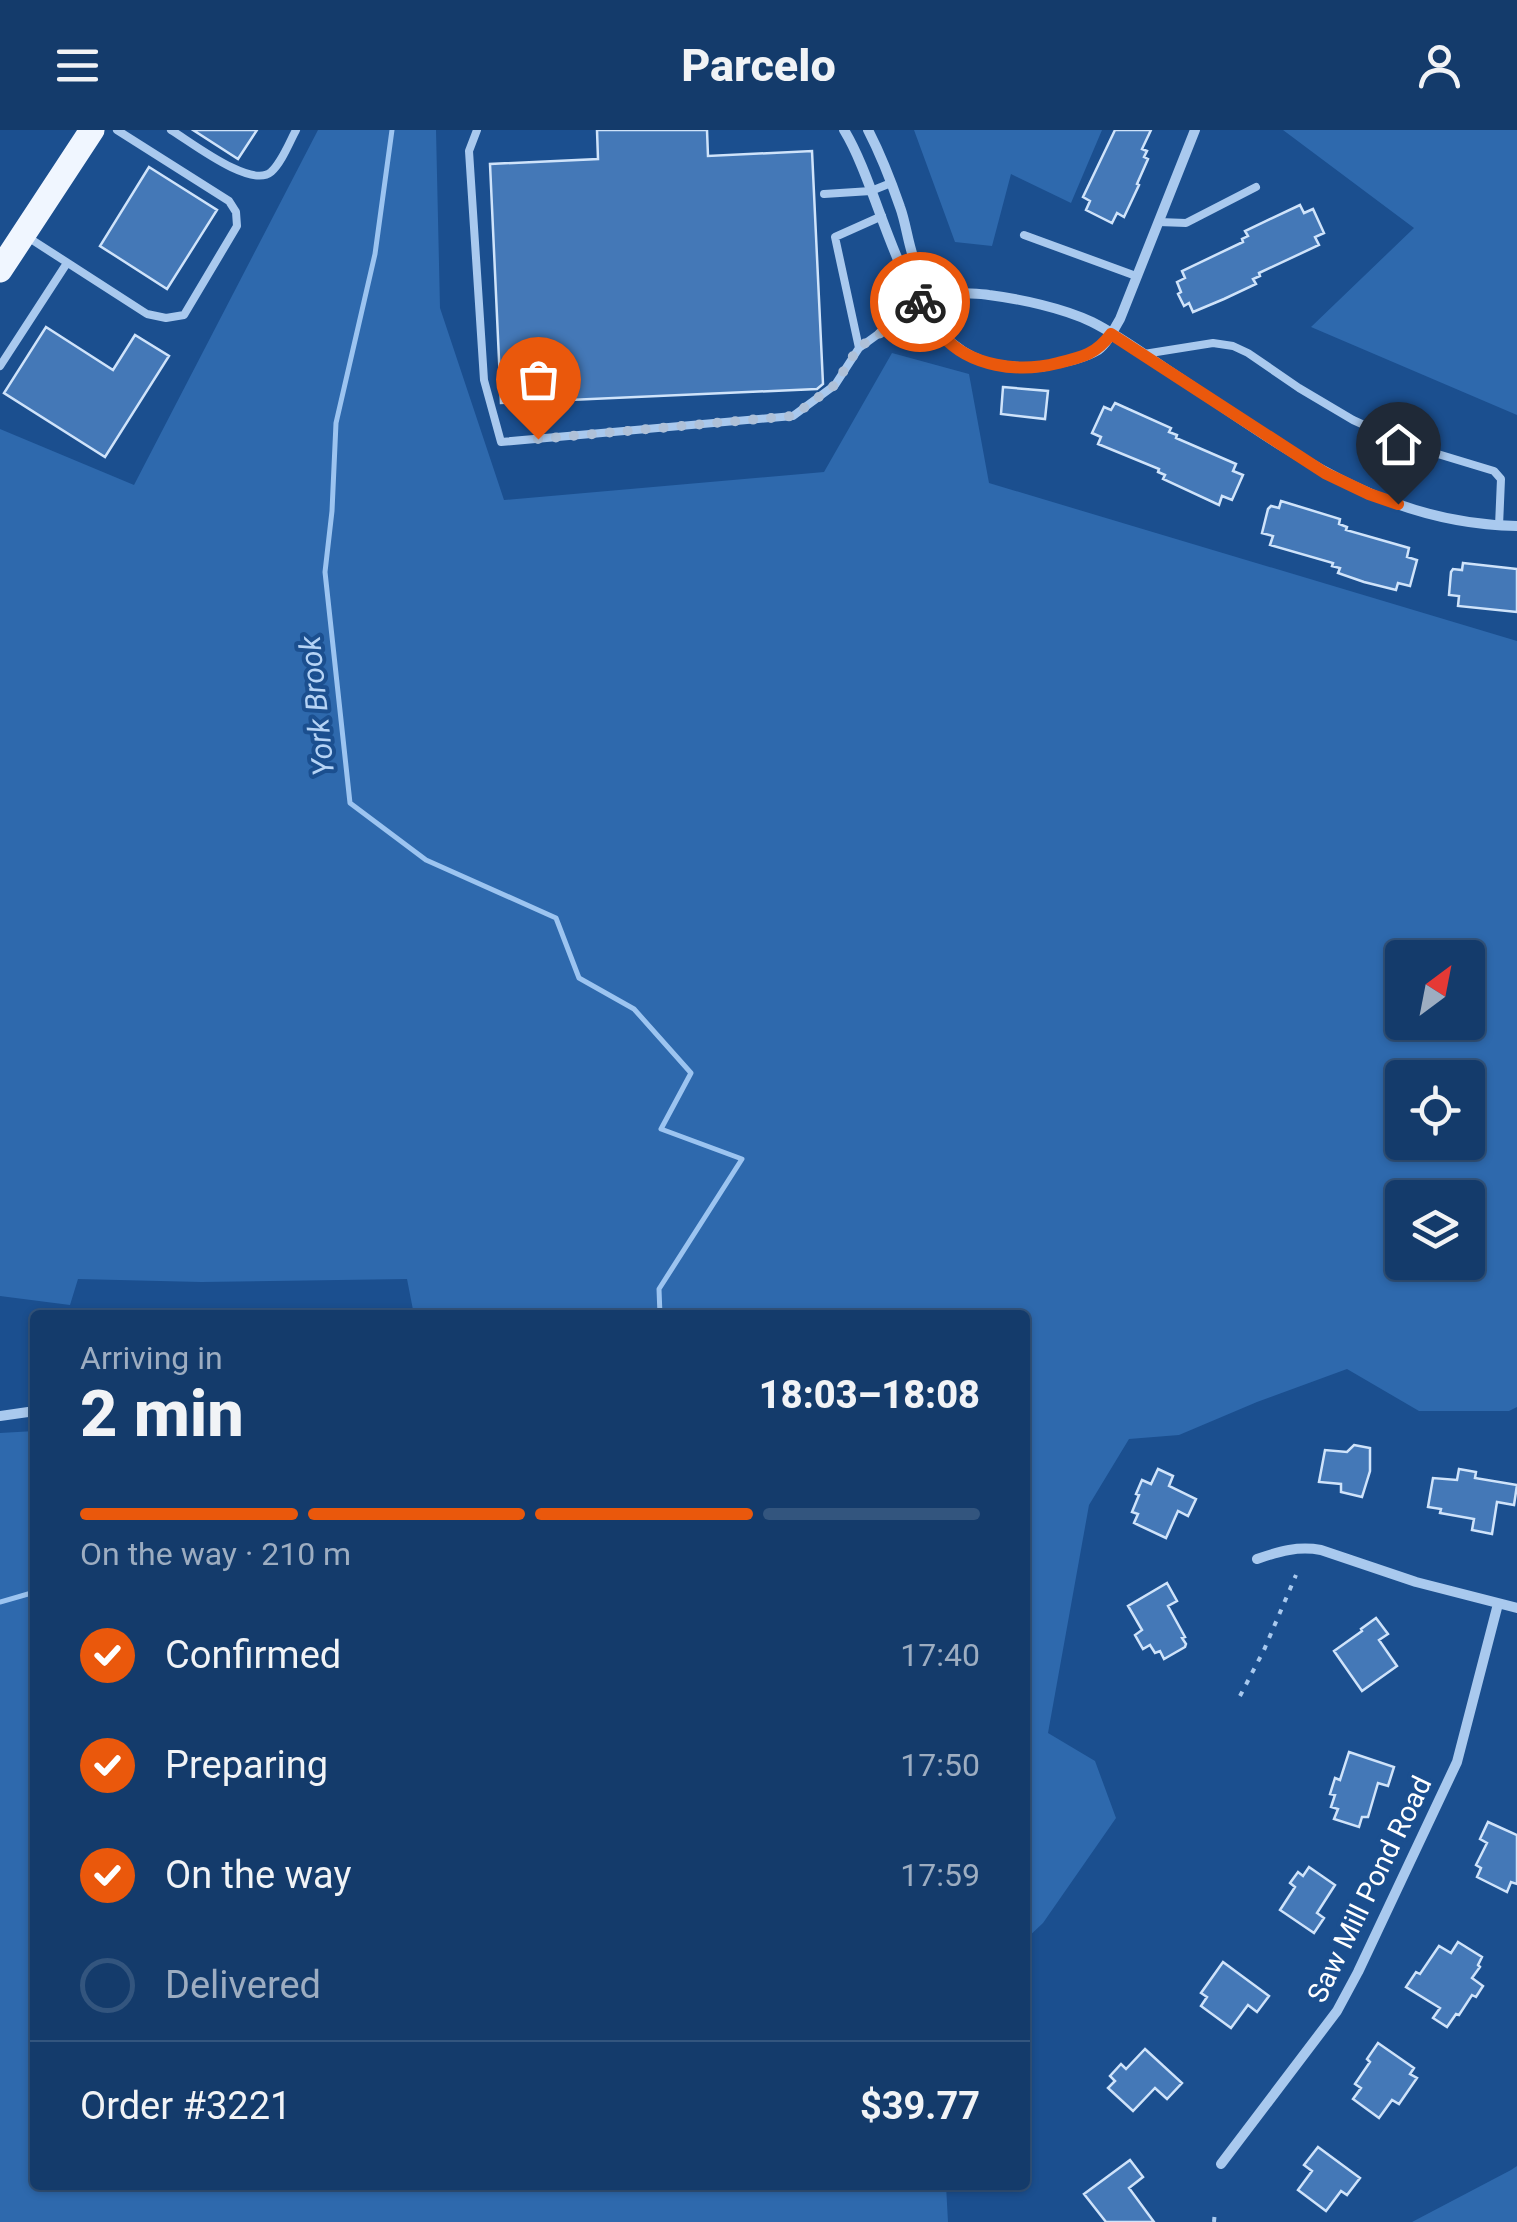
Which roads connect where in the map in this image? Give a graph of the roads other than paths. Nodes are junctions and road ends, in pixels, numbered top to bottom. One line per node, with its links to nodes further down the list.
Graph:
1 (92, 130): 15 (main road)
2 (117, 130): 17 (lane)
3 (172, 130): 4 (lane)
4 (296, 130)
5 (477, 130): 23 (lane)
6 (844, 130): 11 (street)
7 (868, 130): 9 (street)
8 (1194, 130): 14 (street)
9 (891, 183): 11 (lane); 20 (street)
10 (1256, 187): 14 (lane)
11 (871, 191): 12 (lane); 13 (street)
12 (824, 194)
13 (882, 216): 21 (street); 23 (lane)
14 (1159, 222): 19 (street)
15 (24, 234): 17 (lane); 18 (main road)
16 (1024, 236): 19 (lane)
17 (67, 263): 25 (lane)
18 (0, 270)
19 (1136, 276): 22 (street)
20 (926, 281): 21 (lane); 22 (street)
21 (916, 296): 22 (street); 23 (lane)
22 (1111, 334): 24 (street)
23 (858, 348)
24 (1144, 354): 26 (street); 26 (lane)
25 (0, 366)
26 (1499, 526): 27 (street)
27 (1517, 526)
28 (30, 1412): 29 (street)
29 (0, 1416)
30 (1258, 1558): 31 (street)
31 (1498, 1604): 32 (street); 33 (street, Saw Mill Pond Road)
32 (1517, 1608)
33 (1221, 2164)

